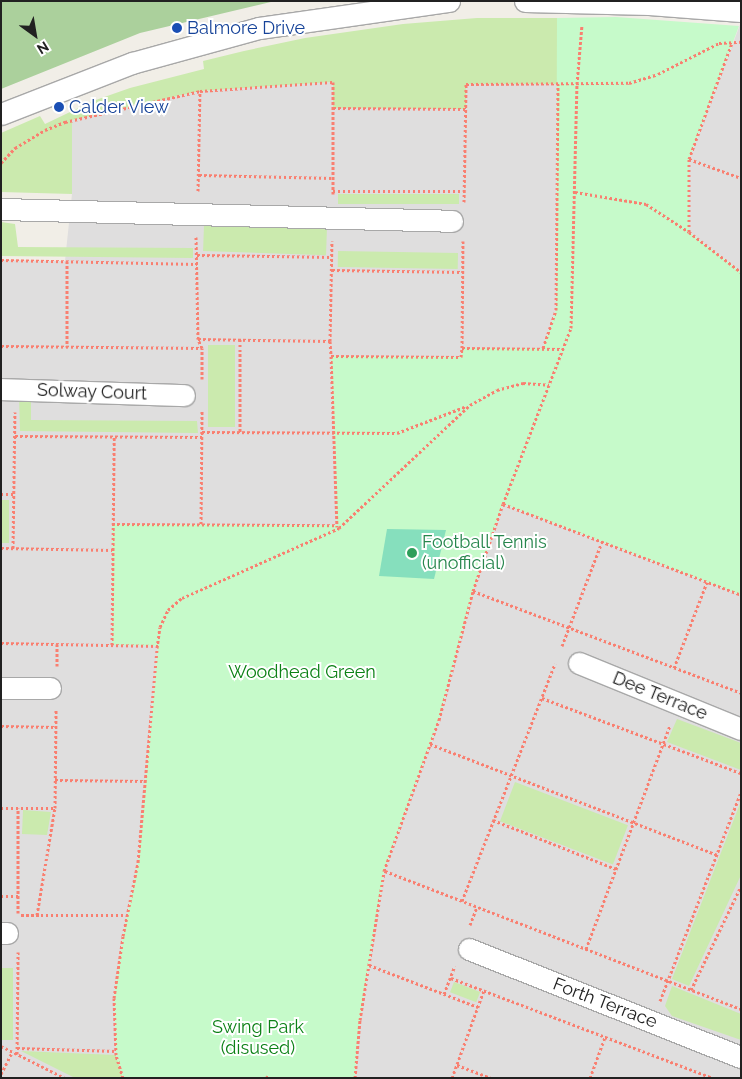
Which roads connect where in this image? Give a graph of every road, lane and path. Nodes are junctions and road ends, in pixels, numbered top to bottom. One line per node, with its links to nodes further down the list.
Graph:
1 (449, 1): 3 (street)
2 (525, 1): 4 (street)
3 (393, 5): 13 (street)
4 (741, 11)
5 (582, 25): 9 (path)
6 (732, 42): 7 (path); 9 (path); 14 (path)
7 (741, 42)
8 (558, 84): 9 (path); 12 (path); 42 (path)
9 (577, 84): 21 (path)
10 (200, 91): 11 (path); 15 (path); 16 (path)
11 (333, 108): 12 (path); 17 (path)
12 (466, 110): 20 (path)
13 (1, 114)
14 (689, 159): 18 (path); 26 (path)
15 (1, 163)
16 (199, 175): 17 (path); 23 (path)
17 (333, 178): 19 (path)
18 (741, 178)
19 (333, 191): 20 (path); 24 (path)
20 (464, 191): 25 (path)
21 (575, 192): 26 (path); 43 (path)
22 (1, 209): 23 (street)
23 (196, 215): 24 (street); 27 (path)
24 (332, 218): 25 (street); 28 (path)
25 (460, 222): 33 (path)
26 (689, 232): 34 (path)
27 (197, 256): 28 (path); 31 (path)
28 (332, 257): 32 (path)
29 (1, 260): 30 (path)
30 (67, 261): 31 (path); 39 (path)
31 (197, 264): 35 (path)
32 (332, 270): 33 (path); 37 (path)
33 (463, 272): 41 (path)
34 (741, 272)
35 (198, 339): 36 (path); 40 (path)
36 (240, 339): 37 (path); 50 (path)
37 (330, 340): 44 (path)
38 (1, 346): 39 (path)
39 (67, 346): 40 (path)
40 (202, 348): 47 (path)
41 (462, 348): 42 (path); 44 (path)
42 (543, 348): 43 (path)
43 (564, 349): 45 (path)
44 (331, 356): 51 (path)
45 (549, 385): 48 (path); 57 (path)
46 (8, 389): 47 (street, Solway Court); 52 (path)
47 (196, 395): 49 (path)
48 (470, 405): 51 (path); 60 (path)
49 (202, 432): 50 (path); 54 (path)
50 (240, 432): 51 (path)
51 (335, 434): 60 (path)
52 (15, 436): 53 (path); 56 (path)
53 (114, 437): 54 (path); 58 (path)
54 (202, 438): 59 (path)
55 (1, 494): 56 (path)
56 (14, 494): 63 (path)
57 (503, 504): 61 (path); 66 (path)
58 (112, 524): 59 (path); 64 (path)
59 (201, 524): 60 (path)
60 (337, 527): 72 (path)
61 (602, 542): 65 (path); 68 (path)
62 (1, 548): 63 (path)
63 (13, 548): 64 (path)
64 (112, 550): 71 (path)
65 (707, 582): 67 (path); 76 (path)
66 (473, 592): 68 (path); 85 (path)
67 (741, 595)
68 (569, 628): 73 (path); 76 (path)
69 (1, 643): 70 (path)
70 (57, 644): 71 (path); 78 (path)
71 (112, 645): 72 (path)
72 (158, 646): 90 (path)
73 (559, 654)
74 (556, 663): 80 (path)
75 (578, 663): 81 (street, Dee Terrace)
76 (674, 668): 79 (path)
77 (1, 688): 78 (street)
78 (54, 689): 83 (path)
79 (741, 693)
80 (542, 698): 86 (path); 88 (path)
81 (678, 703): 84 (street, Dee Terrace); 86 (path)
82 (1, 726): 83 (path)
83 (56, 726): 89 (path)
84 (741, 729)
85 (430, 744): 88 (path); 98 (path)
86 (663, 744): 87 (path); 95 (path)
87 (741, 773)
88 (511, 776): 94 (path); 95 (path)
89 (56, 780): 90 (path); 93 (path)
90 (145, 781): 105 (path)
91 (741, 792): 96 (path)
92 (1, 808): 93 (path)
93 (55, 808): 104 (path)
94 (493, 820): 97 (path); 103 (path)
95 (633, 822): 96 (path); 97 (path)
96 (717, 854): 111 (path)
97 (616, 869): 107 (path)
98 (384, 871): 103 (path); 109 (path)
99 (741, 886): 100 (path)
100 (740, 891): 113 (path)
101 (1, 896): 102 (path)
102 (18, 896)
103 (462, 901): 107 (path)
104 (37, 915): 105 (path); 106 (path)
105 (127, 915): 120 (path)
106 (9, 927)
107 (586, 949): 111 (path)
108 (469, 950): 116 (street, Forth Terrace)
109 (369, 964): 114 (path); 127 (path)
110 (450, 978): 112 (path)
111 (668, 981): 113 (path); 116 (path)
112 (484, 990): 114 (path); 117 (path)
113 (691, 990): 115 (path)
114 (478, 1007): 123 (path)
115 (741, 1009)
116 (653, 1022): 122 (street, Forth Terrace)
117 (605, 1037): 130 (path); 131 (path)
118 (1, 1046): 121 (path)
119 (17, 1048): 120 (path)
120 (116, 1051): 126 (path)
121 (12, 1052): 124 (path); 125 (path)
122 (741, 1057)
123 (457, 1065): 128 (path); 129 (path)
124 (1, 1074)
125 (65, 1078)
126 (123, 1078)
127 (355, 1078)
128 (452, 1078)
129 (491, 1078)
130 (590, 1078)
131 (713, 1078)

